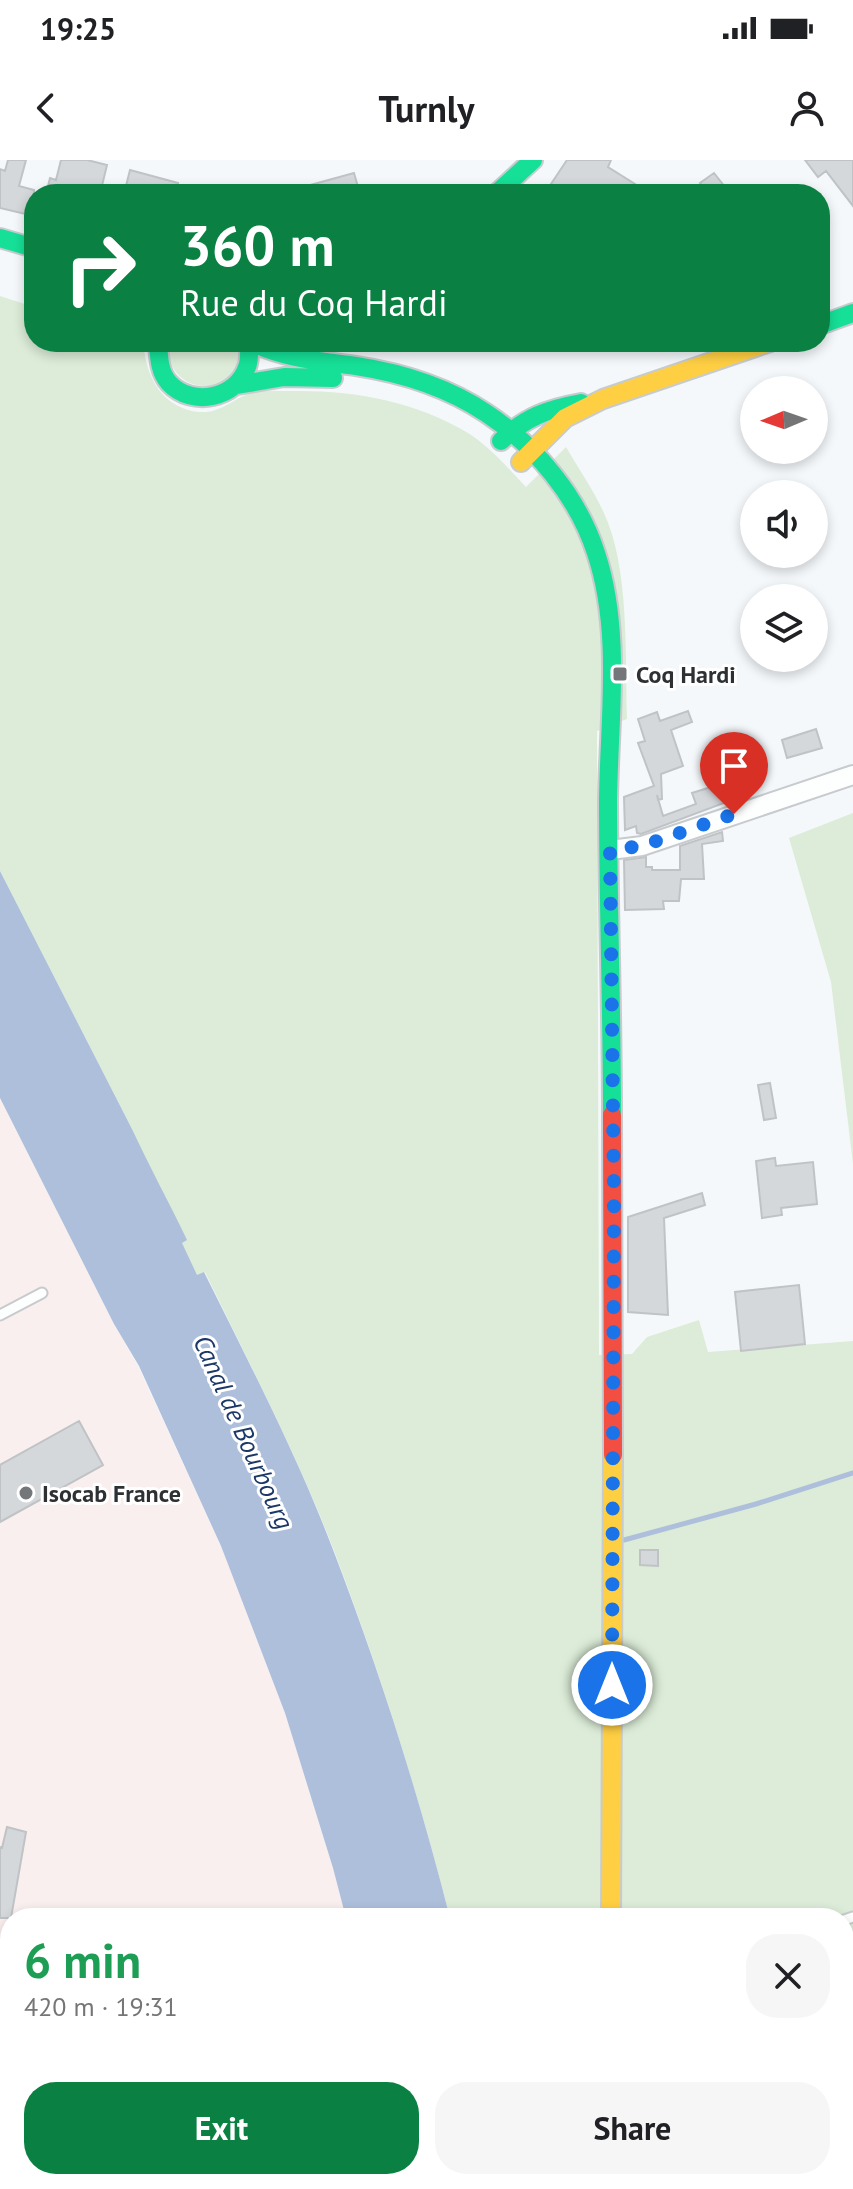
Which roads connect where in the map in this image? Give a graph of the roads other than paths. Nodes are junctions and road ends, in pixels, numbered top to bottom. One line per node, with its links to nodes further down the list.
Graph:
1 (521, 162): 2 (main road); 3 (main road)
2 (491, 184)
3 (504, 184)
4 (853, 313): 5 (main road)
5 (830, 321)
6 (158, 352): 10 (main road)
7 (250, 352): 10 (main road)
8 (274, 352): 12 (main road)
9 (741, 352): 11 (main road)
10 (237, 385): 12 (main road)
11 (603, 399): 12 (main road); 13 (main road)
12 (505, 436): 13 (main road)
13 (526, 457): 15 (main road)
14 (853, 775): 15 (street)
15 (610, 850): 18 (main road)
16 (42, 1293): 17 (lane)
17 (0, 1315)
18 (611, 1908)

